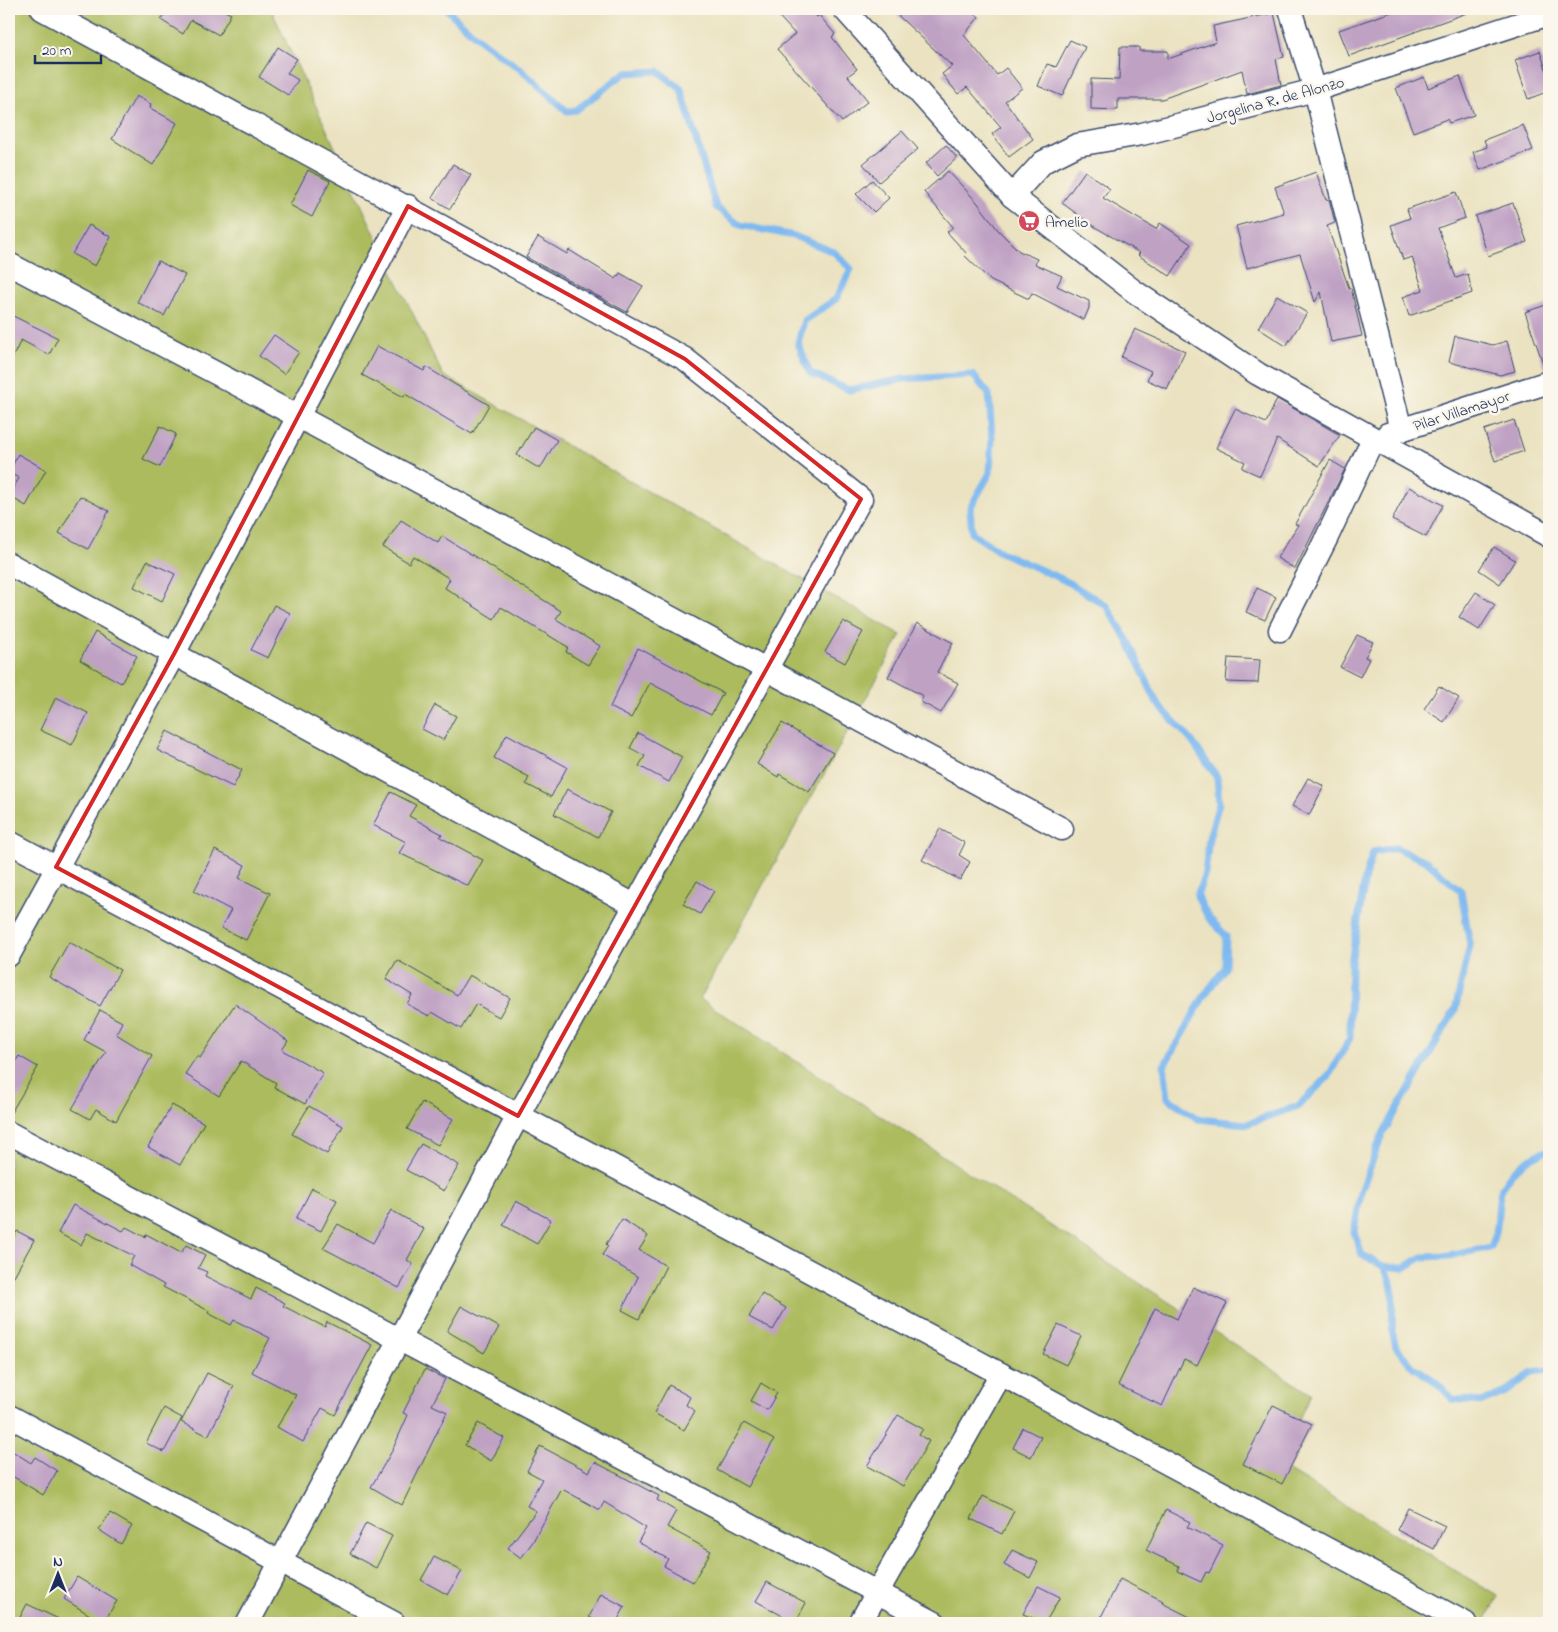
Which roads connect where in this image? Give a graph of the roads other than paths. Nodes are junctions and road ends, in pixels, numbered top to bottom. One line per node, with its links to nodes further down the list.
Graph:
1 (42, 9): 7 (street)
2 (844, 9): 6 (street)
3 (1290, 9): 5 (street)
4 (1549, 14): 5 (street, Jorgelina R. de Alonzo)
5 (1315, 90): 6 (street, Jorgelina R. de Alonzo); 11 (street)
6 (1012, 196): 12 (street)
7 (408, 206): 10 (street); 17 (street)
8 (9, 264): 10 (street)
9 (1549, 382): 11 (street, Pilar Villamayor)
10 (299, 417): 16 (street); 17 (street)
11 (1401, 430): 12 (street, Pilar Villamayor)
12 (1373, 439): 13 (street); 15 (street)
13 (1549, 536)
14 (9, 564): 16 (street)
15 (1280, 630)
16 (174, 654): 20 (street); 21 (street)
17 (766, 669): 18 (street); 21 (street)
18 (1062, 829)
19 (9, 842): 20 (street)
20 (56, 868): 22 (street); 23 (street)
21 (634, 905): 23 (street)
22 (9, 955)
23 (518, 1116): 25 (street); 26 (street)
24 (9, 1133): 25 (street)
25 (398, 1339): 28 (street); 29 (street)
26 (1001, 1374): 29 (street); 30 (street)
27 (9, 1416): 28 (street)
28 (279, 1563): 31 (street); 32 (street)
29 (877, 1592): 33 (street); 34 (street)
30 (1458, 1622)
31 (248, 1623)
32 (394, 1623)
33 (860, 1623)
34 (935, 1623)

